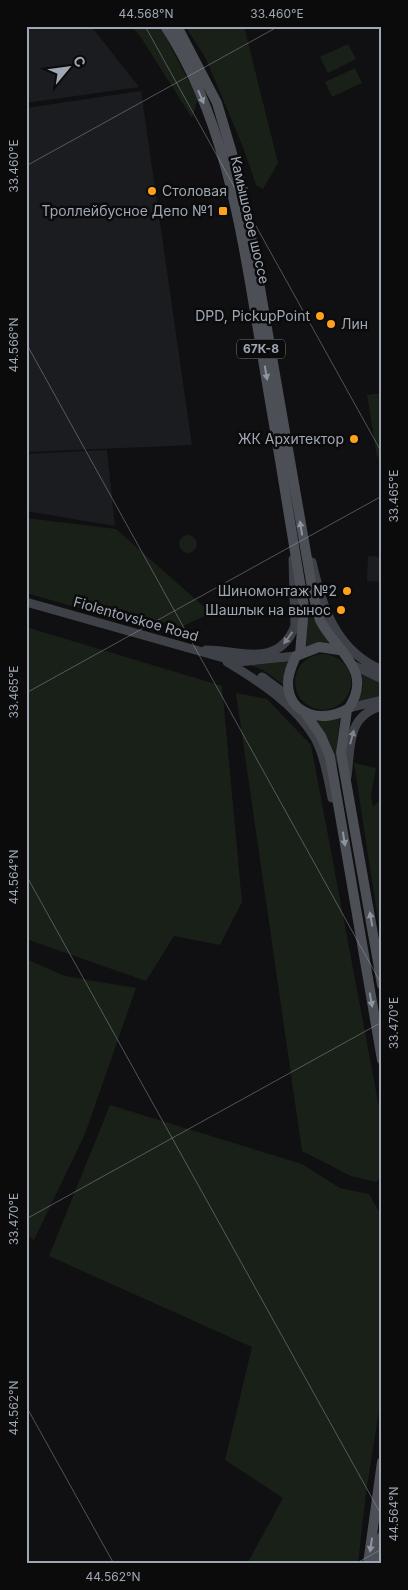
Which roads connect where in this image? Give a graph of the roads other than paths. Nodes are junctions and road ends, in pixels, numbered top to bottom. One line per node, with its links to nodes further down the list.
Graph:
1 (165, 26): 3 (main road, Камышовое шоссе / 67К-8, one-way to 3)
2 (177, 26): 4 (main road, 67К-8, one-way to 2)
3 (293, 539): 6 (main road, one-way to 6); 8 (main road, Камышовое шоссе / 67К-8)
4 (306, 551): 7 (main road, 67К-8); 12 (main road)
5 (26, 602): 6 (main road, Fiolentovskoe Road)
6 (193, 650): 9 (main road, Fiolentovskoe Road)
7 (339, 650): 8 (main road); 11 (main road, 67К-8)
8 (298, 655): 10 (main road, Fiolentovskoe Road); 14 (main road, Камышовое шоссе / 67К-8)
9 (223, 659): 10 (main road, Fiolentovskoe Road); 20 (main road)
10 (238, 662): 14 (main road, Fiolentovskoe Road)
11 (355, 666): 13 (main road); 17 (main road)
12 (382, 670)
13 (382, 679)
14 (292, 699): 18 (main road)
15 (382, 700): 17 (main road)
16 (382, 706): 19 (main road, one-way to 16)
17 (348, 709): 18 (main road); 19 (main road)
18 (306, 714): 20 (main road)
19 (346, 782): 21 (main road, one-way to 19)
20 (340, 814): 22 (main road, one-way to 22)
21 (382, 985)
22 (382, 1060)
23 (382, 1462): 25 (main road, one-way to 25)
24 (382, 1536): 26 (main road)
25 (368, 1564)
26 (378, 1564)

